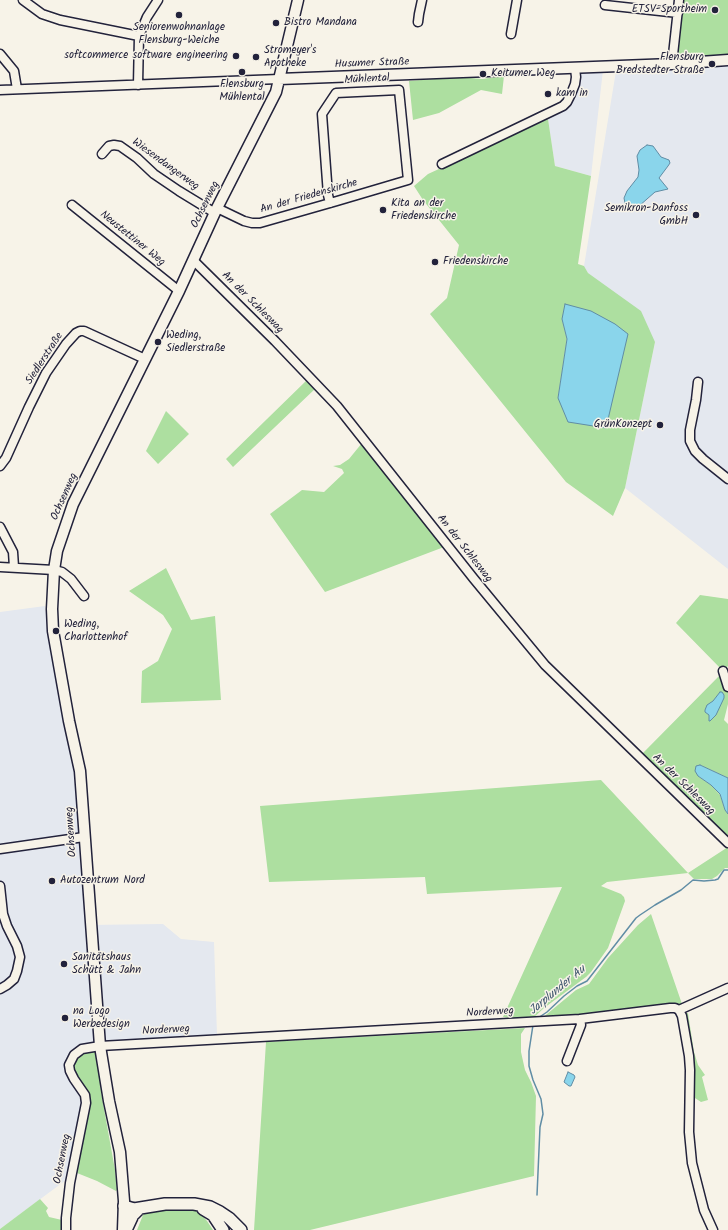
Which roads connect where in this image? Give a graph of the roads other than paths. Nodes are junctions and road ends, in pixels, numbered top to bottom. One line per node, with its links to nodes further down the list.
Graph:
1 (23, 0): 11 (street)
2 (158, 0): 11 (street)
3 (298, 0): 16 (main road, Ochsenweg)
4 (422, 0): 9 (street)
5 (516, 0): 10 (street)
6 (679, 0): 8 (street)
7 (605, 5): 8 (street)
8 (678, 13): 14 (street)
9 (418, 22)
10 (511, 34)
11 (139, 36): 17 (street)
12 (0, 54): 19 (street)
13 (728, 60): 14 (main road, Husumer Straße)
14 (672, 64): 15 (main road, Husumer Straße)
15 (575, 68): 16 (main road, Husumer Straße); 21 (street)
16 (279, 79): 17 (street, Husumer Straße); 25 (main road, Ochsenweg)
17 (138, 85): 19 (street, Husumer Straße)
18 (0, 90): 19 (street, Husumer Straße)
19 (17, 90)
20 (102, 154): 25 (street, Wiesendangerweg)
21 (442, 164)
22 (408, 180): 23 (street, An der Friedenskirche); 23 (street, Mühlental)
23 (330, 202): 25 (street, An der Friedenskirche)
24 (72, 205): 27 (street, Neustettiner Weg)
25 (216, 210): 26 (main road, Ochsenweg)
26 (193, 260): 27 (main road, Ochsenweg); 40 (street, An der Schleswag)
27 (179, 290): 28 (main road, Ochsenweg)
28 (145, 359): 30 (street, Siedlerstraße); 35 (main road, Ochsenweg)
29 (698, 382): 31 (street)
30 (0, 466)
31 (728, 480)
32 (0, 527): 34 (street)
33 (0, 567): 34 (street)
34 (14, 567): 35 (street)
35 (54, 570): 36 (street); 39 (main road, Ochsenweg)
36 (84, 596)
37 (723, 671): 38 (street)
38 (728, 687)
39 (84, 837): 41 (street); 47 (main road, Ochsenweg)
40 (728, 843)
41 (0, 849)
42 (0, 886): 44 (street)
43 (728, 988): 45 (street)
44 (0, 989)
45 (680, 1010): 46 (street, Norderweg); 57 (street)
46 (580, 1019): 47 (street, Norderweg); 48 (street)
47 (100, 1046): 49 (main road, Ochsenweg); 53 (street, Ochsenweg)
48 (567, 1061)
49 (124, 1204): 50 (highway); 52 (highway); 54 (main road, Ochsenweg)
50 (165, 1204): 51 (highway); 52 (highway)
51 (194, 1204): 55 (highway); 56 (highway)
52 (140, 1208): 54 (highway)
53 (66, 1230)
54 (125, 1230)
55 (223, 1230)
56 (241, 1230)
57 (713, 1230)

